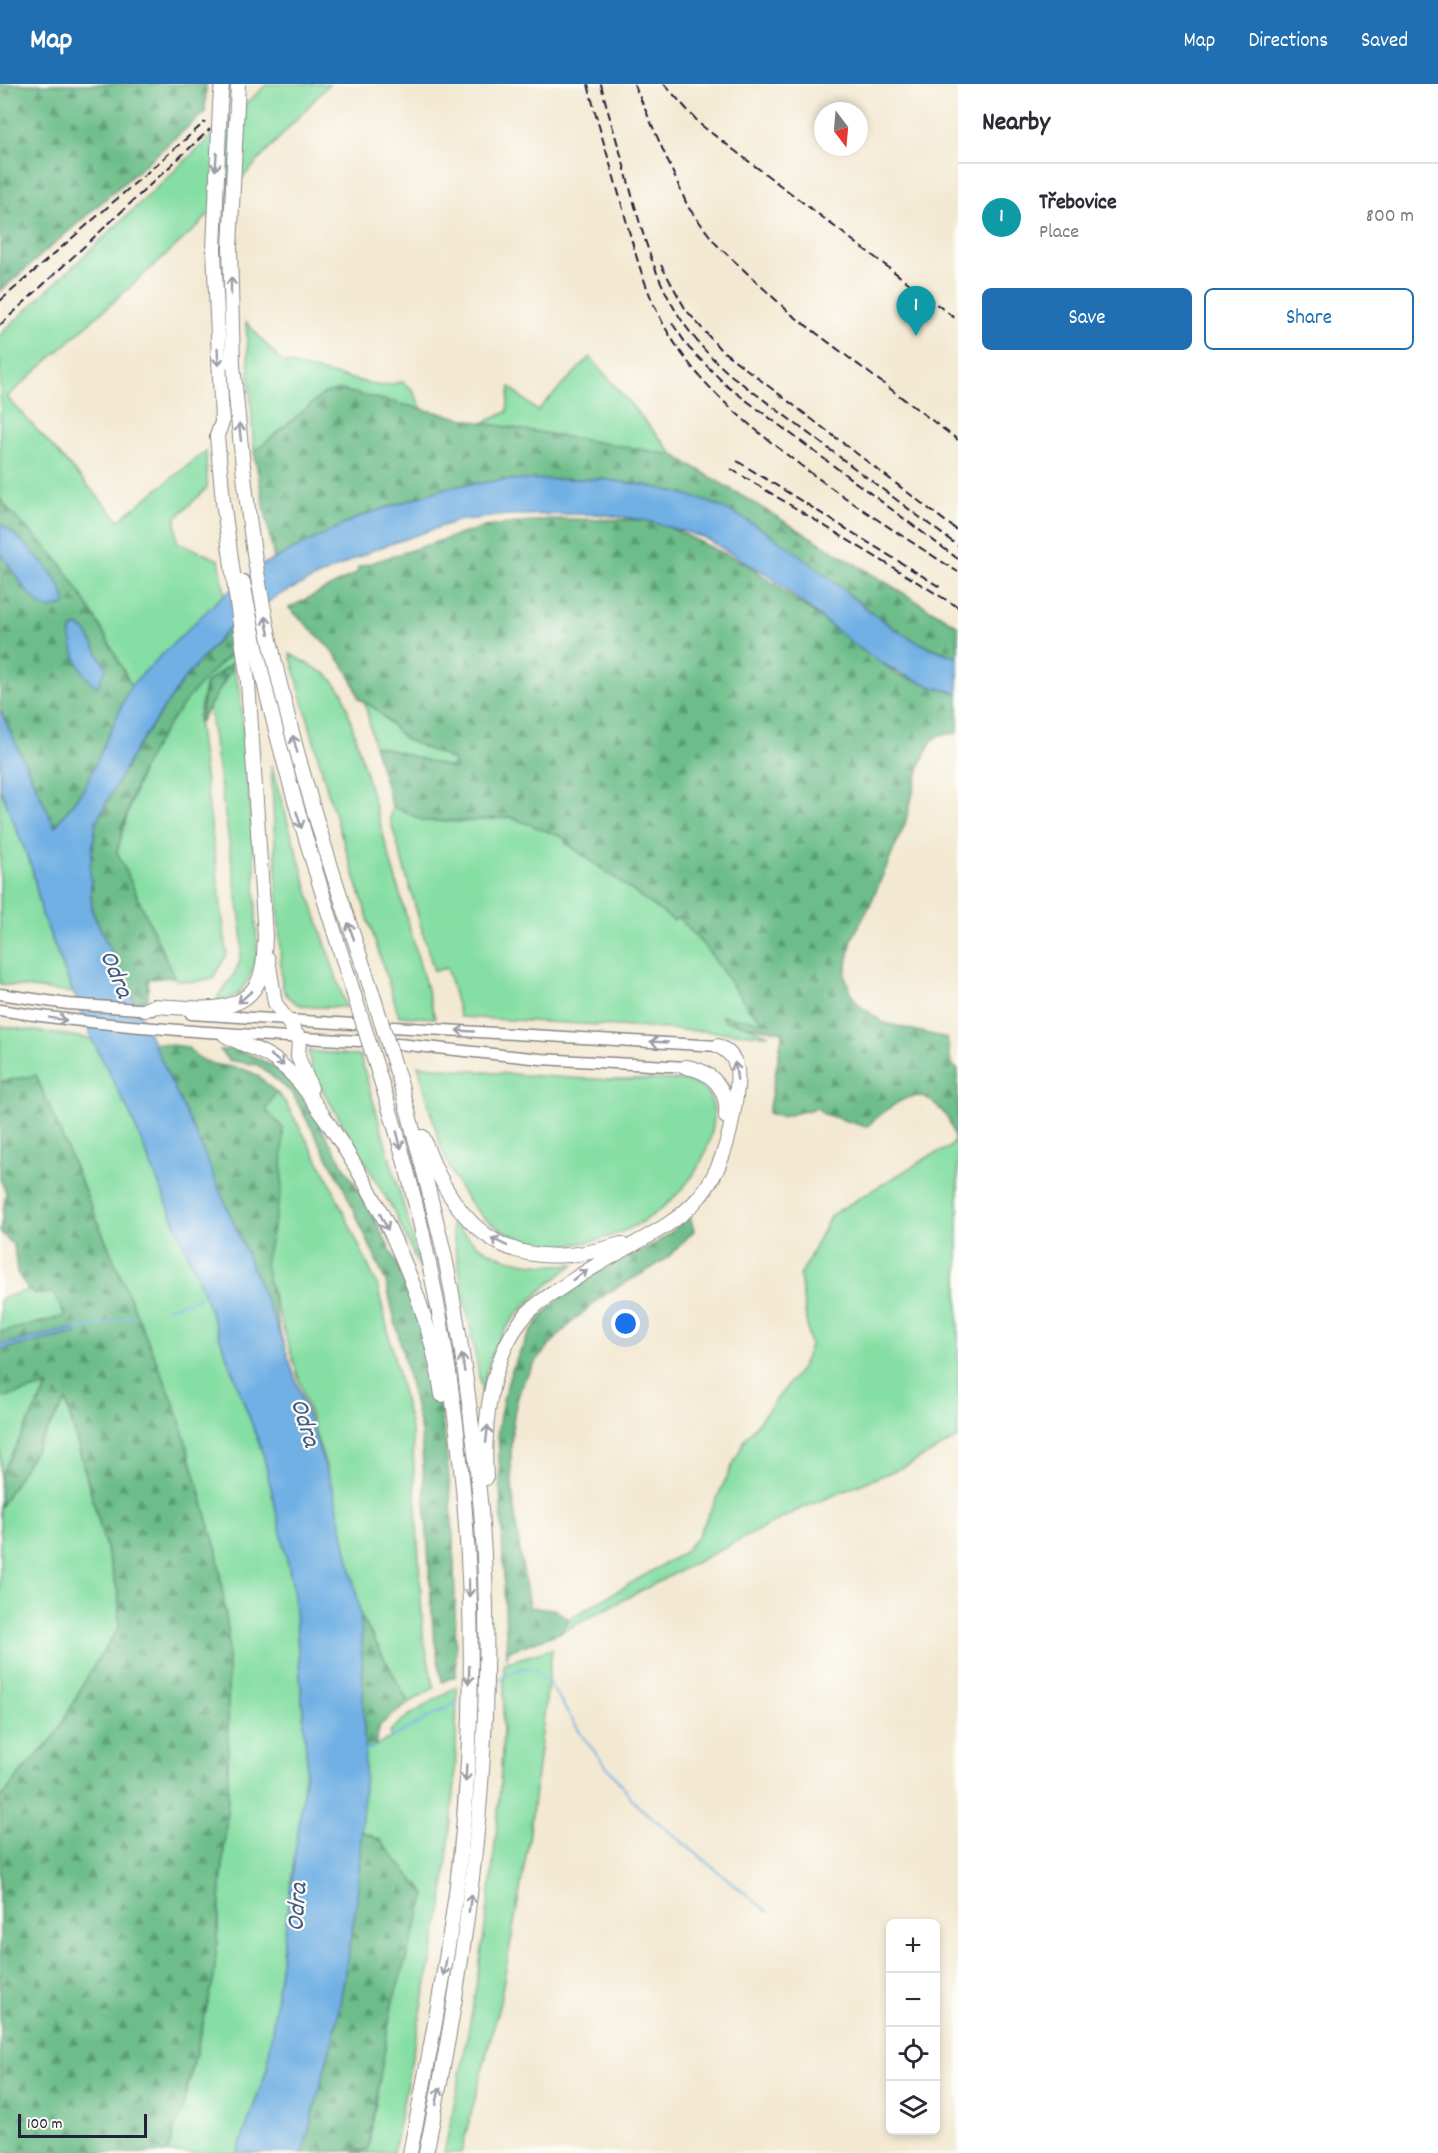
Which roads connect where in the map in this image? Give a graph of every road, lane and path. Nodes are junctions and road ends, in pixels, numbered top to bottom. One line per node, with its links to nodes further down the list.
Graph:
1 (222, 84): 3 (highway, one-way to 3, bridge)
2 (238, 84): 18 (highway, one-way to 2, bridge)
3 (222, 422): 4 (highway); 20 (highway, one-way to 20, bridge)
4 (265, 936): 8 (highway, one-way to 8); 9 (highway)
5 (0, 994): 7 (main road)
6 (0, 1010): 12 (main road, one-way to 12)
7 (145, 1010): 8 (highway)
8 (221, 1012): 9 (main road)
9 (287, 1020): 10 (main road); 13 (highway)
10 (353, 1024)
11 (393, 1027): 16 (main road, one-way to 11)
12 (225, 1035): 13 (main road); 19 (highway, one-way to 19)
13 (299, 1038): 14 (main road); 19 (highway)
14 (359, 1041)
15 (398, 1044): 17 (main road)
16 (718, 1046): 21 (highway, one-way to 16)
17 (686, 1067): 18 (highway, one-way to 18)
18 (401, 1085): 21 (highway, one-way to 18)
19 (337, 1137): 20 (highway, one-way to 20)
20 (467, 1541): 22 (highway, one-way to 22)
21 (484, 1575): 23 (highway, one-way to 21)
22 (410, 2153)
23 (426, 2153)

